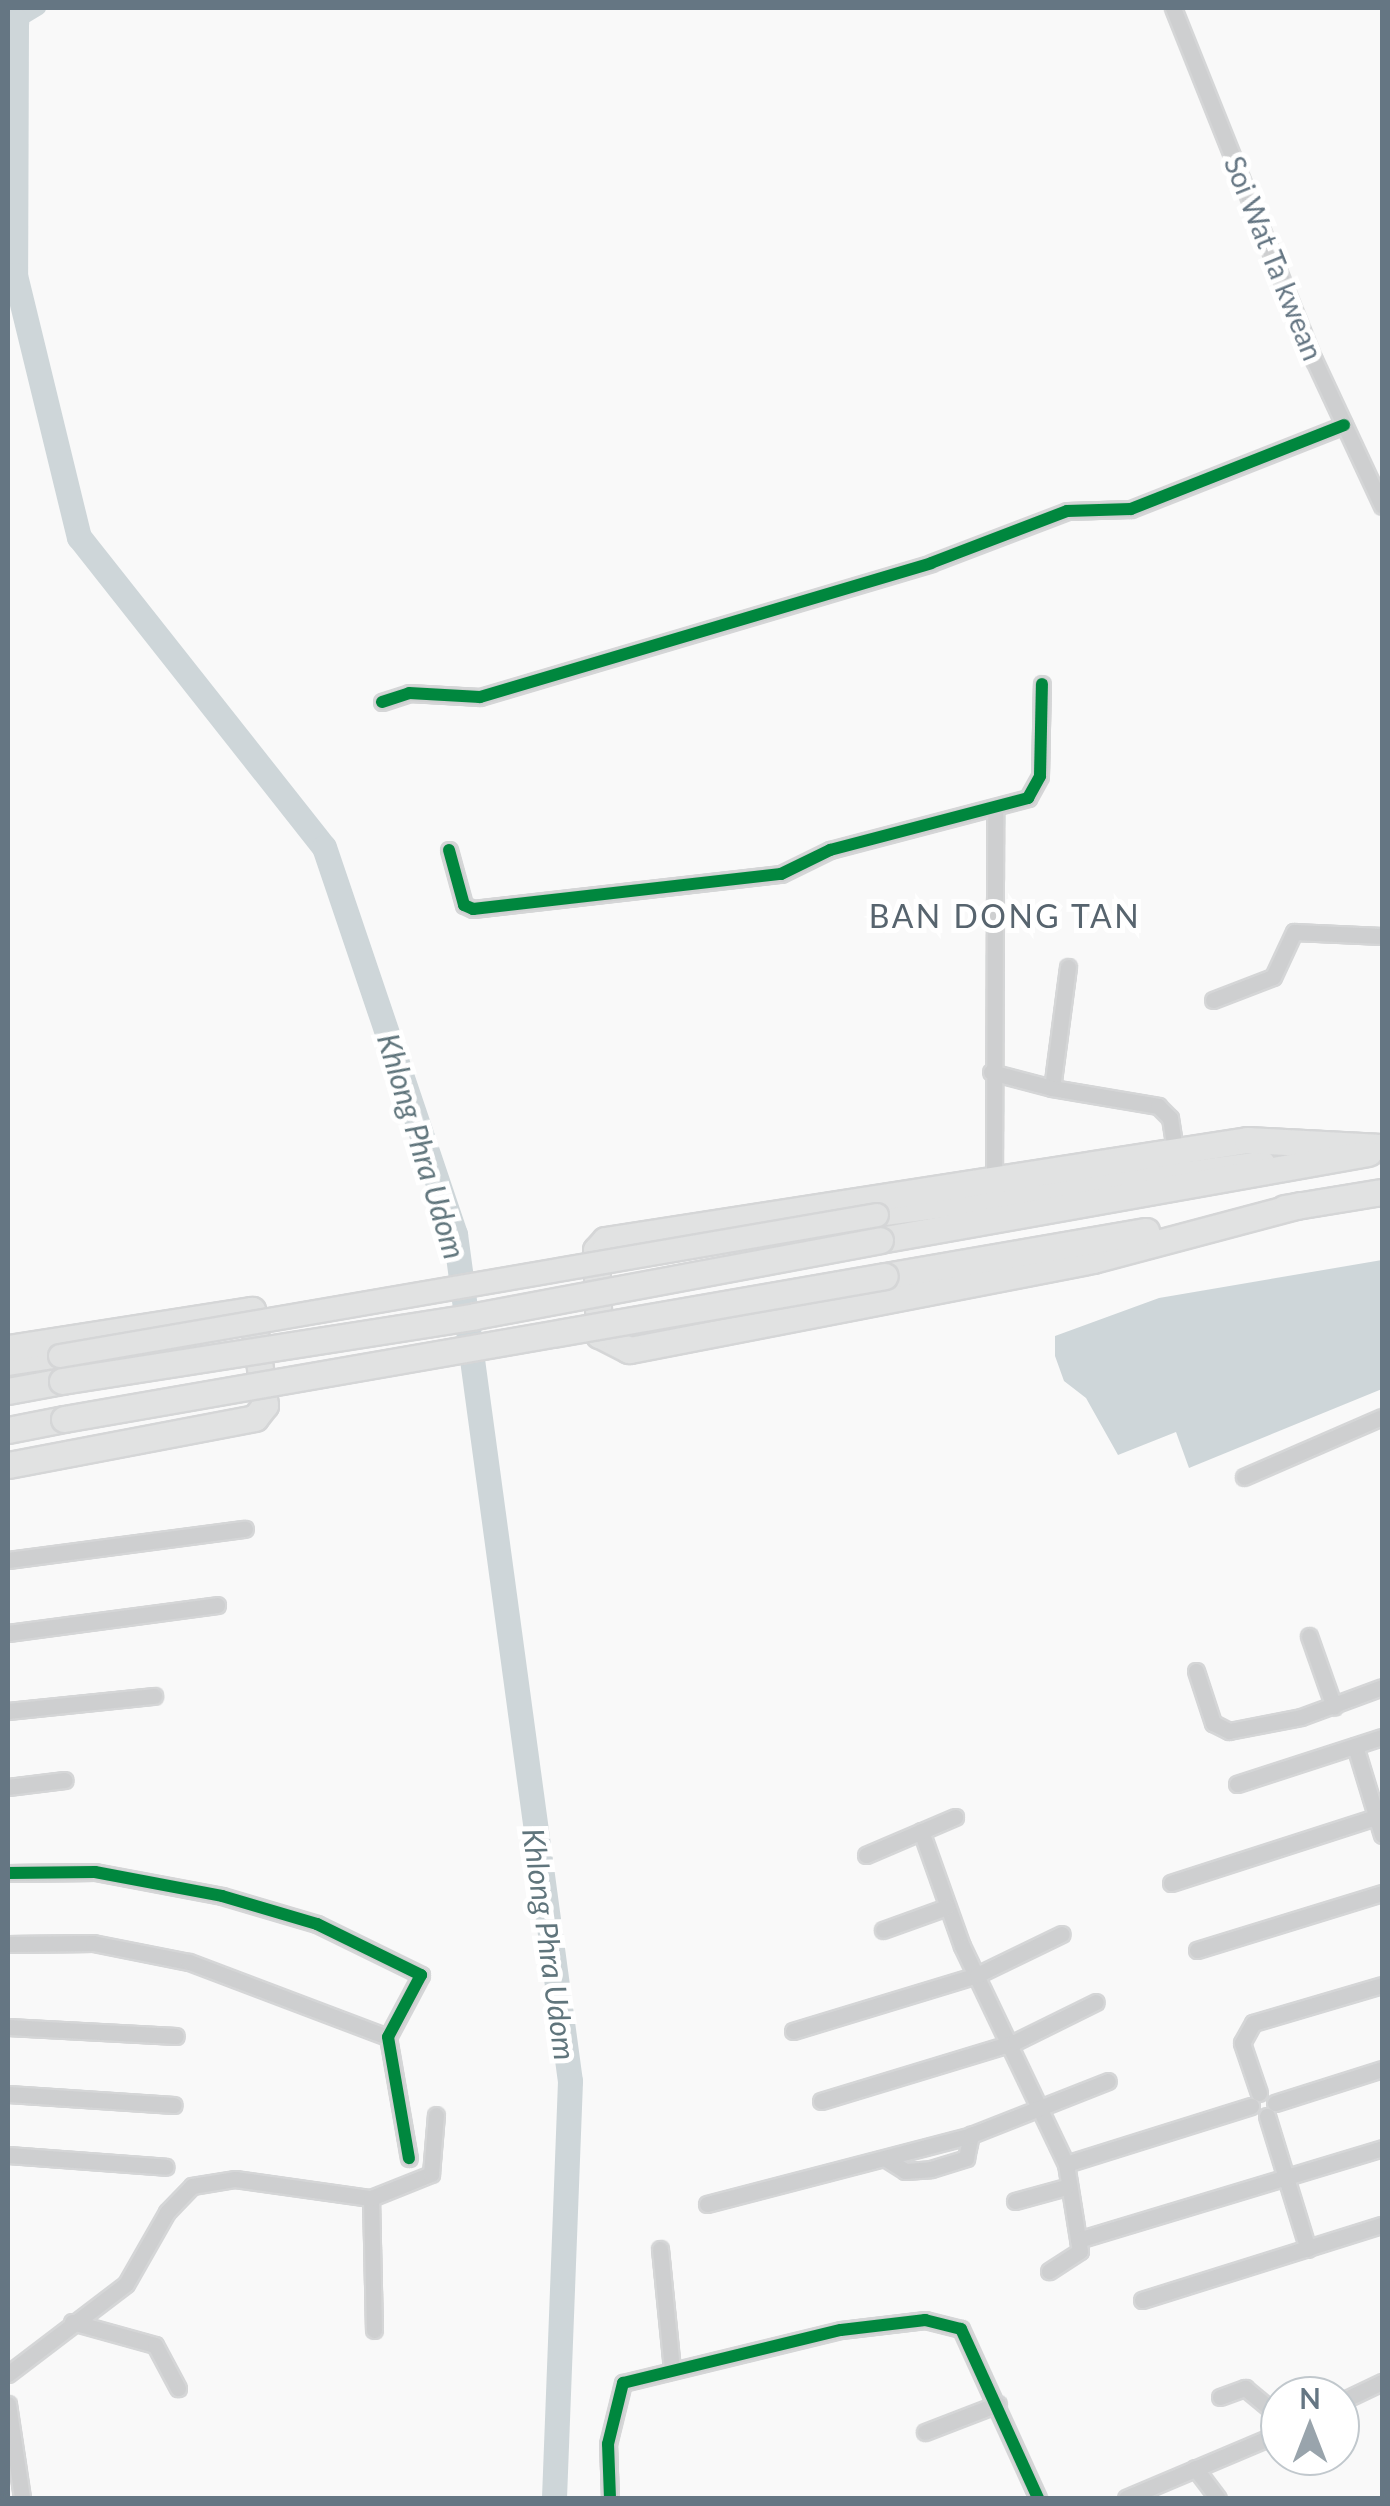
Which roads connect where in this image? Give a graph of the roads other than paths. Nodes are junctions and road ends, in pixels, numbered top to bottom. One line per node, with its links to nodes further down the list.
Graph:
1 (1173, 8): 2 (street, Soi Wat Ta kwean)
2 (1344, 424): 3 (street, Soi Wat Ta kwean); 5 (street)
3 (1382, 506)
4 (1042, 684): 6 (street)
5 (382, 702)
6 (995, 810): 7 (street); 11 (street)
7 (449, 850)
8 (1382, 936): 10 (street)
9 (1068, 967): 12 (street)
10 (1213, 1000)
11 (991, 1072): 12 (street); 15 (street)
12 (1052, 1088): 13 (street)
13 (1175, 1149): 14 (main road); 15 (main road)
14 (1382, 1149): 20 (main road, bridge)
15 (994, 1176): 17 (main road)
16 (1382, 1192): 17 (main road)
17 (1300, 1205): 23 (main road, bridge)
18 (8, 1348): 24 (main road)
19 (8, 1364): 20 (main road)
20 (61, 1369): 21 (main road)
21 (8, 1391)
22 (1382, 1417): 25 (street)
23 (8, 1430)
24 (8, 1468)
25 (1244, 1477)
26 (244, 1529): 27 (street)
27 (8, 1560)
28 (217, 1605): 29 (street)
29 (8, 1634)
30 (1309, 1636): 34 (street)
31 (1196, 1671): 34 (street)
32 (1382, 1687): 34 (street)
33 (154, 1696): 35 (street)
34 (1334, 1707)
35 (8, 1711)
36 (1382, 1736): 37 (street)
37 (1355, 1746): 39 (street); 41 (street)
38 (66, 1780): 40 (street)
39 (1238, 1784)
40 (8, 1787)
41 (1380, 1816): 44 (street); 47 (street)
42 (955, 1817): 43 (street)
43 (921, 1831): 45 (street); 49 (street)
44 (1382, 1835)
45 (866, 1855)
46 (8, 1873): 60 (street)
47 (1170, 1884)
48 (1382, 1892): 53 (street)
49 (947, 1907): 50 (street); 54 (street)
50 (883, 1930)
51 (1062, 1934): 54 (street)
52 (8, 1944): 60 (street)
53 (1197, 1950)
54 (976, 1975): 58 (street); 61 (street)
55 (1382, 1985): 65 (street)
56 (1096, 2002): 61 (street)
57 (8, 2027): 59 (street)
58 (793, 2031)
59 (176, 2036)
60 (388, 2037): 73 (street)
61 (1014, 2042): 66 (street); 69 (street)
62 (1382, 2069): 68 (street)
63 (1108, 2080): 69 (street)
64 (8, 2094): 67 (street)
65 (1255, 2100): 68 (street); 74 (street)
66 (821, 2101)
67 (174, 2105)
68 (1271, 2109): 76 (street)
69 (1046, 2111): 74 (street); 80 (street)
70 (436, 2115): 78 (street)
71 (1382, 2148): 76 (street)
72 (8, 2155): 75 (street)
73 (409, 2158)
74 (1066, 2164): 77 (street)
75 (166, 2167)
76 (1286, 2177): 82 (street); 83 (street)
77 (1066, 2187): 79 (street); 82 (street)
78 (371, 2198): 87 (street); 88 (street)
79 (1014, 2201)
80 (707, 2204)
81 (1382, 2225): 83 (street)
82 (1078, 2240): 85 (street)
83 (1308, 2248): 86 (street)
84 (660, 2249): 89 (street)
85 (1049, 2271)
86 (1142, 2300)
87 (72, 2322): 90 (street); 91 (street)
88 (374, 2330)
89 (672, 2369): 95 (street); 101 (street)
90 (8, 2374)
91 (178, 2388)
92 (1260, 2393): 93 (street)
93 (1220, 2397)
94 (8, 2404): 100 (street)
95 (998, 2404): 96 (street); 102 (street)
96 (926, 2432)
97 (1260, 2441): 98 (street)
98 (1195, 2468): 99 (street); 104 (street)
99 (1160, 2491): 103 (street)
100 (22, 2498)
101 (610, 2498)
102 (1038, 2498)
103 (1126, 2498)
104 (1218, 2498)

